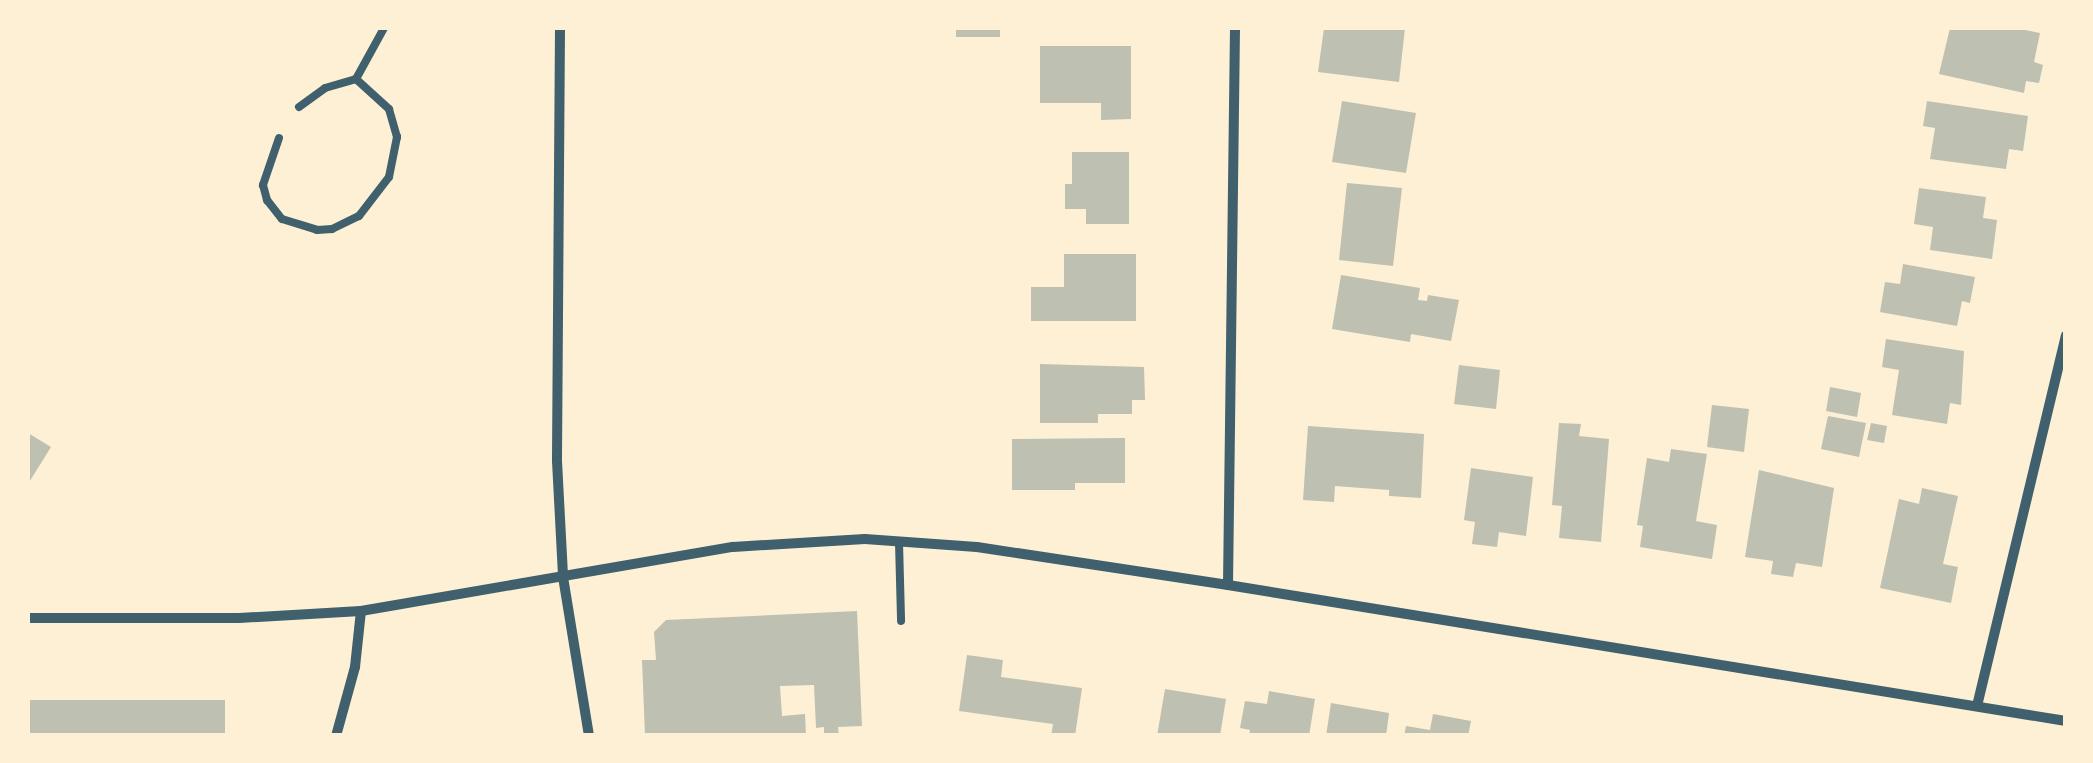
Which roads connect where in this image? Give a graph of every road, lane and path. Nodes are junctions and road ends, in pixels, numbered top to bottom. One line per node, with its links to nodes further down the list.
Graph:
1 (384, 28): 4 (lane)
2 (560, 28): 9 (street)
3 (1235, 28): 10 (street)
4 (356, 79): 5 (lane); 6 (lane)
5 (298, 107)
6 (279, 138)
7 (2066, 336): 14 (street)
8 (899, 542): 9 (street); 10 (street); 13 (lane)
9 (563, 576): 11 (street); 17 (street)
10 (1228, 585): 14 (street)
11 (361, 611): 12 (street); 16 (street)
12 (28, 618)
13 (901, 621)
14 (1976, 706): 15 (street)
15 (2066, 721)
16 (336, 736)
17 (588, 736)

